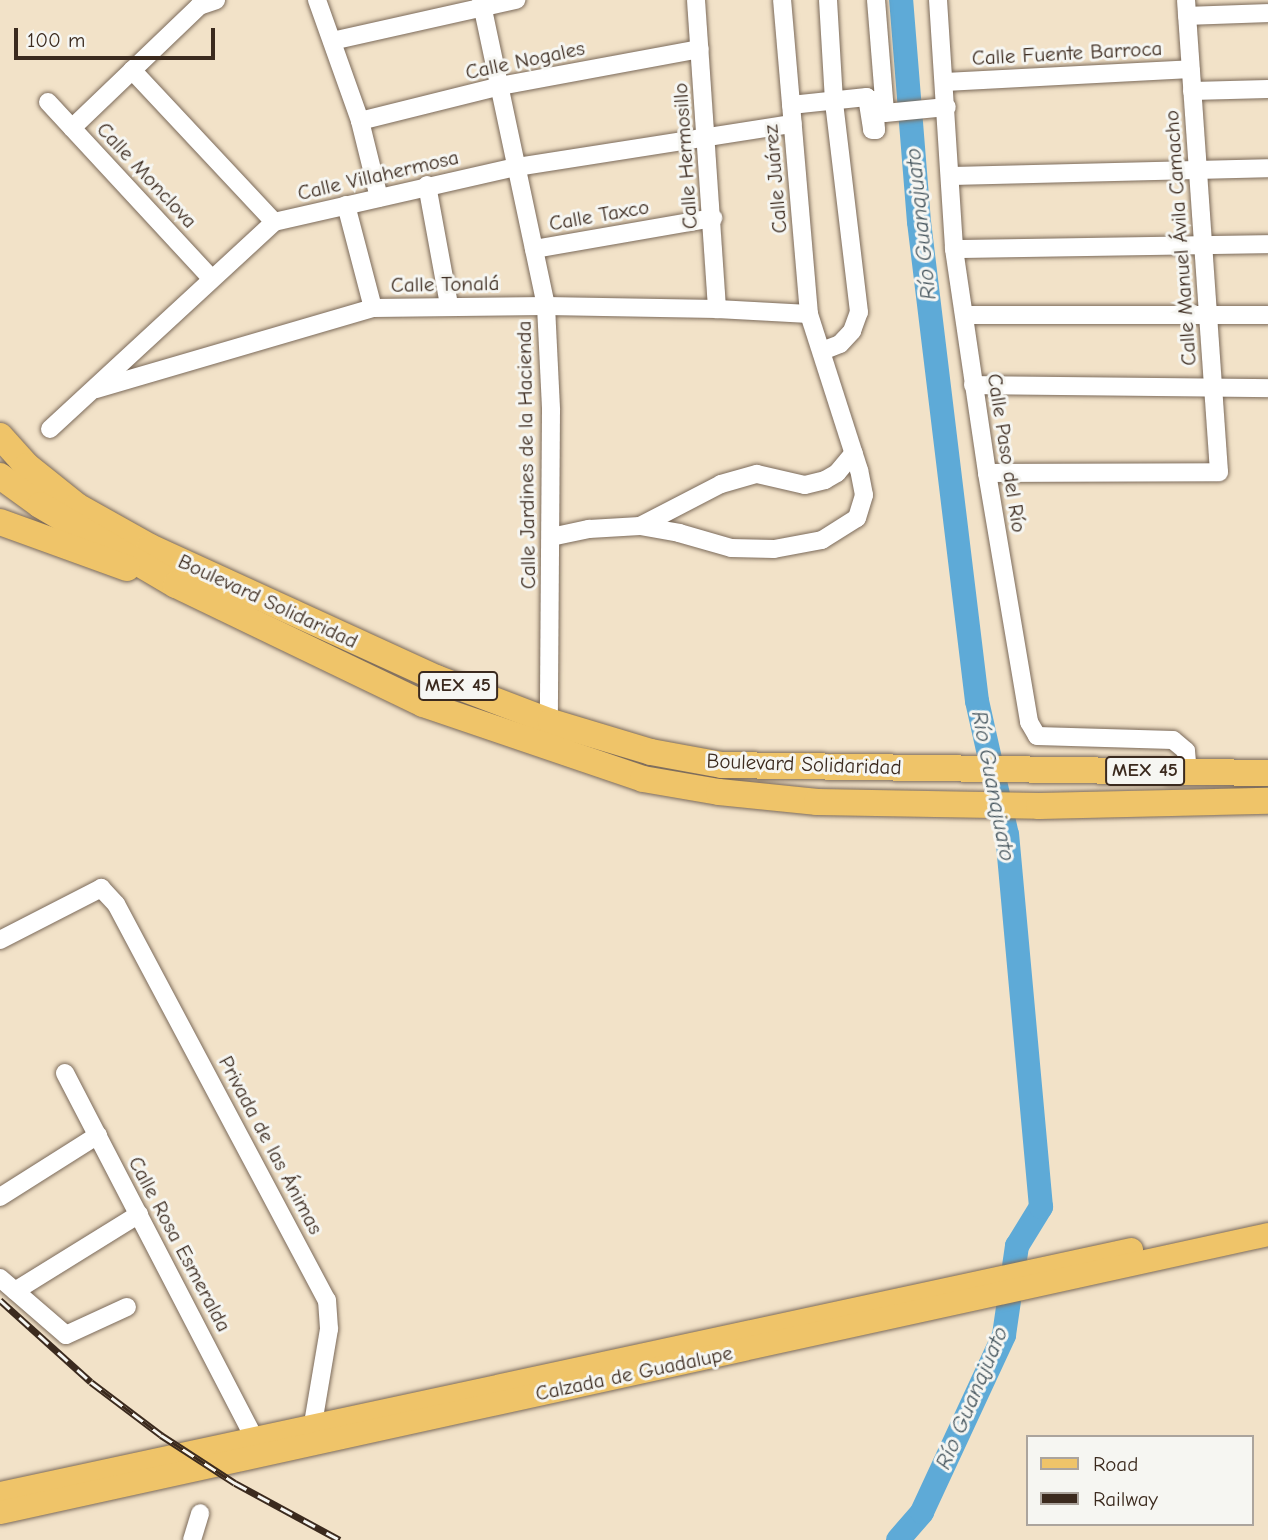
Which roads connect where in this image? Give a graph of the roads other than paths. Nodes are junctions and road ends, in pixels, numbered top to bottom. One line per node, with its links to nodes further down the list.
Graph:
1 (317, 0): 12 (street)
2 (516, 0): 9 (street)
3 (696, 0): 13 (street, Calle Hermosillo)
4 (782, 0): 24 (street, Calle Juárez)
5 (828, 0): 22 (street)
6 (876, 0): 16 (street)
7 (938, 0): 17 (street, Calle Paso del Río)
8 (204, 2): 15 (street)
9 (482, 3): 12 (street); 18 (street, Calle Jardines de la Hacienda)
10 (1187, 8): 11 (street); 14 (street, Calle Manuel Ávila Camacho)
11 (1268, 13)
12 (332, 41): 26 (street)
13 (699, 49): 18 (street, Calle Nogales); 29 (street, Calle Hermosillo)
14 (1191, 69): 17 (street, Calle Fuente Barroca); 20 (street, Calle Manuel Ávila Camacho)
15 (132, 70): 28 (street); 38 (street)
16 (881, 73): 21 (street); 21 (street)
17 (945, 82): 25 (street, Calle Paso del Río)
18 (500, 86): 26 (street, Calle Nogales); 30 (street, Calle Jardines de la Hacienda)
19 (1268, 89): 20 (street)
20 (1192, 91): 32 (street, Calle Manuel Ávila Camacho)
21 (869, 97): 22 (street); 25 (street)
22 (834, 101): 24 (street); 52 (street)
23 (48, 102): 28 (street, Calle Monclova)
24 (791, 105): 27 (street, Calle Juárez)
25 (947, 107): 33 (street, Calle Paso del Río)
26 (360, 121): 35 (street)
27 (793, 124): 29 (street, Calle Villahermosa); 48 (street, Calle Juárez)
28 (72, 128): 43 (street, Calle Monclova)
29 (706, 136): 30 (street, Calle Villahermosa); 37 (street, Calle Hermosillo)
30 (517, 167): 34 (street, Calle Villahermosa); 41 (street, Calle Jardines de la Hacienda)
31 (1268, 168): 32 (street)
32 (1198, 170): 33 (street); 40 (street, Calle Manuel Ávila Camacho)
33 (951, 176): 42 (street, Calle Paso del Río)
34 (427, 185): 35 (street, Calle Villahermosa); 44 (street)
35 (379, 198): 36 (street, Calle Villahermosa)
36 (346, 205): 38 (street, Calle Villahermosa); 46 (street)
37 (713, 218): 41 (street, Calle Taxco); 47 (street, Calle Hermosillo)
38 (274, 222): 43 (street, Calle Villahermosa)
39 (1268, 244): 40 (street)
40 (1203, 245): 42 (street); 50 (street, Calle Manuel Ávila Camacho)
41 (534, 249): 45 (street, Calle Jardines de la Hacienda)
42 (954, 249): 49 (street, Calle Paso del Río)
43 (212, 279): 56 (street, Calle Villahermosa)
44 (449, 305): 45 (street, Calle Tonalá); 46 (street, Calle Tonalá)
45 (546, 306): 47 (street, Calle Tonalá); 64 (street, Calle Jardines de la Hacienda)
46 (373, 308): 56 (street, Calle Tonalá)
47 (717, 309): 48 (street, Calle Tonalá)
48 (809, 314): 52 (street, Calle Juárez)
49 (966, 315): 50 (street); 53 (street, Calle Paso del Río)
50 (1208, 315): 51 (street); 54 (street, Calle Manuel Ávila Camacho)
51 (1268, 315)
52 (822, 351): 59 (street, Calle Juárez)
53 (973, 385): 54 (street); 60 (street, Calle Paso del Río)
54 (1213, 388): 55 (street); 60 (street, Calle Manuel Ávila Camacho)
55 (1268, 388)
56 (92, 390): 57 (street, Calle Villahermosa)
57 (50, 429)
58 (0, 436): 66 (highway, Boulevard Solidaridad / MEX 45)
59 (854, 453): 63 (street); 63 (street, Calle Juárez)
60 (986, 473): 67 (street, Calle Paso del Río)
61 (0, 477): 65 (highway, Boulevard Solidaridad / MEX 45)
62 (0, 522): 65 (highway)
63 (640, 526): 64 (street)
64 (551, 537): 66 (street, Calle Jardines de la Hacienda)
65 (176, 585): 66 (highway, Boulevard Solidaridad / MEX 45)
66 (548, 735): 67 (highway, Boulevard Solidaridad / MEX 45); 69 (highway, Boulevard Solidaridad / MEX 45)
67 (1188, 772): 68 (highway, Boulevard Solidaridad / MEX 45)
68 (1268, 773)
69 (1268, 801)
70 (0, 940): 81 (street, Privada de las Ánimas)
71 (65, 1073): 72 (street, Calle Rosa Esmeralda)
72 (98, 1135): 73 (street); 74 (street, Calle Rosa Esmeralda)
73 (0, 1197)
74 (139, 1214): 79 (street); 82 (street, Calle Rosa Esmeralda)
75 (1268, 1220): 77 (main road, Calzada de Guadalupe)
76 (1268, 1234): 77 (main road, Calzada de Guadalupe)
77 (1055, 1274): 81 (main road, Calzada de Guadalupe)
78 (0, 1278): 79 (street)
79 (15, 1291): 80 (street)
80 (127, 1307)
81 (311, 1433): 82 (main road, Calzada de Guadalupe); 84 (main road, Calzada de Guadalupe)
82 (254, 1437): 83 (main road, Calzada de Guadalupe)
83 (0, 1493)
84 (0, 1511)
85 (200, 1513): 86 (street)
86 (192, 1540)

